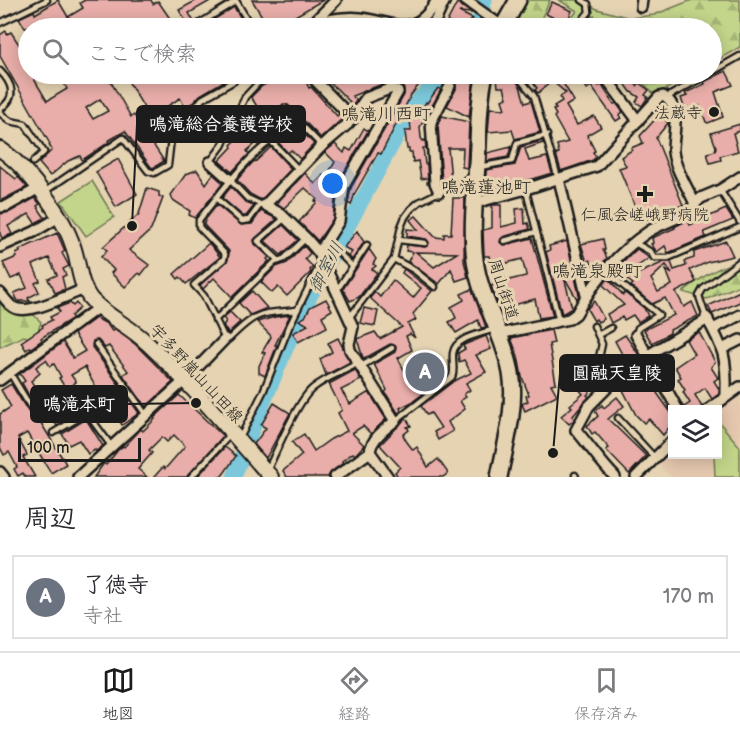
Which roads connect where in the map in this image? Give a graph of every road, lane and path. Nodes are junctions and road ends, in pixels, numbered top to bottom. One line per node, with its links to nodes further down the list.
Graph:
1 (47, 0): 16 (lane)
2 (336, 0): 10 (street)
3 (437, 0): 11 (street)
4 (445, 0): 12 (street)
5 (465, 0): 13 (street)
6 (518, 0): 14 (highway)
7 (582, 0): 15 (lane)
8 (208, 18): 9 (lane)
9 (246, 18)
10 (316, 18)
11 (421, 18)
12 (439, 18)
13 (490, 18)
14 (506, 18)
15 (584, 18)
16 (0, 22)
17 (740, 56): 18 (lane)
18 (722, 66)
19 (0, 71): 31 (lane)
20 (229, 84): 47 (lane)
21 (257, 84): 39 (lane)
22 (319, 84): 32 (street)
23 (392, 84): 29 (street)
24 (483, 84): 41 (highway, 周山街道)
25 (527, 84): 34 (lane)
26 (610, 84): 33 (street)
27 (691, 84): 30 (lane)
28 (450, 86): 48 (street)
29 (392, 88): 32 (street); 67 (street)
30 (667, 98): 33 (street); 51 (street)
31 (0, 111): 38 (lane)
32 (353, 119): 36 (street)
33 (638, 121): 43 (street)
34 (547, 135): 41 (lane); 43 (lane)
35 (270, 141): 36 (lane); 40 (lane); 44 (lane)
36 (322, 146): 40 (street)
37 (0, 149): 47 (main road, 宇多野嵐山山田線)
38 (33, 162)
39 (210, 162): 44 (street)
40 (299, 170): 52 (street)
41 (476, 171): 48 (lane); 50 (highway, 周山街道)
42 (740, 177): 46 (street)
43 (559, 179): 45 (street); 77 (street)
44 (231, 180): 49 (lane); 52 (lane)
45 (526, 189): 50 (street); 58 (lane)
46 (720, 190): 51 (street); 56 (lane)
47 (40, 191): 53 (street); 54 (main road, 宇多野嵐山山田線)
48 (439, 192): 60 (lane)
49 (216, 198): 52 (lane); 82 (lane)
50 (475, 203): 87 (highway, 周山街道)
51 (695, 204): 63 (street)
52 (263, 205): 55 (street)
53 (0, 207)
54 (58, 217): 65 (street); 74 (main road, 宇多野嵐山山田線)
55 (285, 218): 59 (street); 69 (lane)
56 (740, 222)
57 (740, 227): 63 (lane)
58 (536, 232): 61 (lane); 83 (lane)
59 (306, 238): 67 (street); 69 (lane)
60 (399, 240): 62 (lane); 68 (lane)
61 (504, 241)
62 (425, 243)
63 (635, 243): 72 (street)
64 (367, 245): 71 (lane)
65 (0, 248)
66 (341, 255): 71 (lane)
67 (321, 259): 75 (street); 79 (lane)
68 (394, 259): 73 (lane); 81 (lane)
69 (279, 261): 82 (lane)
70 (740, 261): 84 (lane)
71 (352, 266): 75 (lane)
72 (604, 270): 77 (street); 89 (lane)
73 (435, 286)
74 (85, 289): 76 (street); 78 (main road, 宇多野嵐山山田線)
75 (336, 292): 81 (street)
76 (0, 293)
77 (586, 295): 83 (street)
78 (99, 307): 97 (street); 98 (main road, 宇多野嵐山山田線)
79 (297, 309): 90 (lane); 110 (lane)
80 (740, 315): 84 (street)
81 (349, 318): 96 (street)
82 (215, 320): 90 (lane)
83 (559, 321): 87 (street)
84 (709, 322): 94 (street); 95 (street)
85 (594, 326): 88 (lane)
86 (610, 328): 88 (lane)
87 (498, 331): 108 (lane); 120 (highway, 周山街道)
88 (598, 335): 100 (lane)
89 (636, 335): 95 (street)
90 (225, 339): 98 (street)
91 (740, 340): 94 (street)
92 (96, 344): 105 (lane)
93 (392, 348): 96 (lane)
94 (722, 349): 102 (street)
95 (648, 357): 100 (street); 103 (street)
96 (359, 365): 108 (street); 115 (lane)
97 (10, 373): 99 (street); 107 (lane)
98 (182, 379): 105 (street); 110 (main road, 宇多野嵐山山田線)
99 (0, 380)
100 (612, 383): 121 (street)
101 (740, 387): 102 (street)
102 (726, 395): 104 (street)
103 (675, 405)
104 (714, 405)
105 (147, 416): 112 (street)
106 (618, 418): 114 (lane)
107 (38, 419)
108 (395, 421): 113 (street)
109 (53, 433): 112 (lane)
110 (239, 442): 115 (main road, 宇多野嵐山山田線); 117 (lane)
111 (668, 445): 114 (street)
112 (112, 448): 116 (street)
113 (370, 452): 118 (street); 119 (street)
114 (655, 458): 122 (street)
115 (269, 474)
116 (82, 476)
117 (191, 477)
118 (335, 477)
119 (388, 477)
120 (499, 477)
121 (615, 477)
122 (636, 477)

